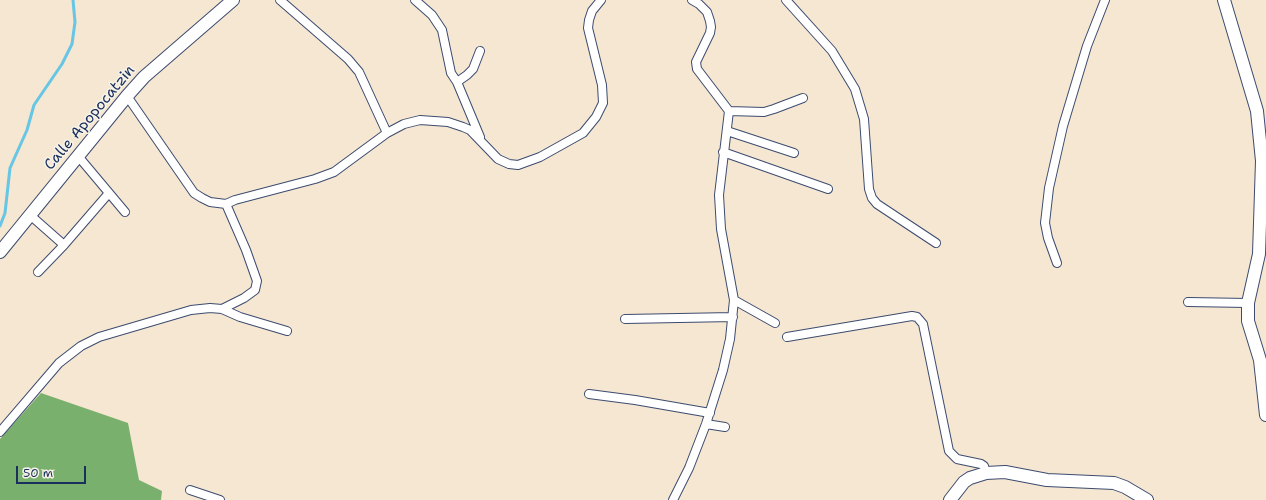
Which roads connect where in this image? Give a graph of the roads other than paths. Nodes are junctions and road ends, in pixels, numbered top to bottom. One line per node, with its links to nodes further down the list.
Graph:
1 (233, 0): 11 (main road, Calle Apopocatzin)
2 (280, 0): 15 (street)
3 (415, 0): 10 (street)
4 (601, 0): 16 (street)
5 (692, 0): 13 (street)
6 (786, 0): 25 (street)
7 (1105, 0): 28 (street)
8 (1224, 0): 32 (main road)
9 (480, 51): 10 (street)
10 (456, 82): 16 (street)
11 (126, 96): 19 (main road, Calle Apopocatzin); 22 (street)
12 (802, 98): 13 (street)
13 (729, 111): 14 (street)
14 (727, 131): 17 (street); 18 (street)
15 (387, 133): 16 (street); 22 (street)
16 (482, 142)
17 (724, 152): 20 (street); 30 (street)
18 (794, 153)
19 (78, 156): 21 (street); 24 (main road, Calle Apopocatzin)
20 (828, 189)
21 (109, 193): 23 (street); 26 (street)
22 (226, 204): 33 (street)
23 (125, 212)
24 (30, 215): 26 (street); 27 (main road, Calle Apopocatzin)
25 (936, 243)
26 (64, 246): 29 (street)
27 (0, 252)
28 (1057, 263)
29 (38, 272)
30 (734, 300): 34 (street); 36 (street)
31 (1188, 302): 32 (street)
32 (1248, 303): 41 (main road)
33 (222, 309): 37 (street); 44 (street)
34 (733, 316): 35 (street); 40 (street)
35 (625, 319)
36 (775, 323)
37 (287, 331)
38 (787, 337): 45 (street)
39 (589, 394): 40 (street)
40 (710, 412): 42 (street)
41 (1266, 415)
42 (706, 424): 43 (street); 48 (street)
43 (725, 427)
44 (0, 432)
45 (986, 473): 49 (main road); 50 (main road)
46 (190, 490): 47 (street)
47 (220, 500)
48 (673, 500)
49 (950, 500)
50 (1147, 500)

